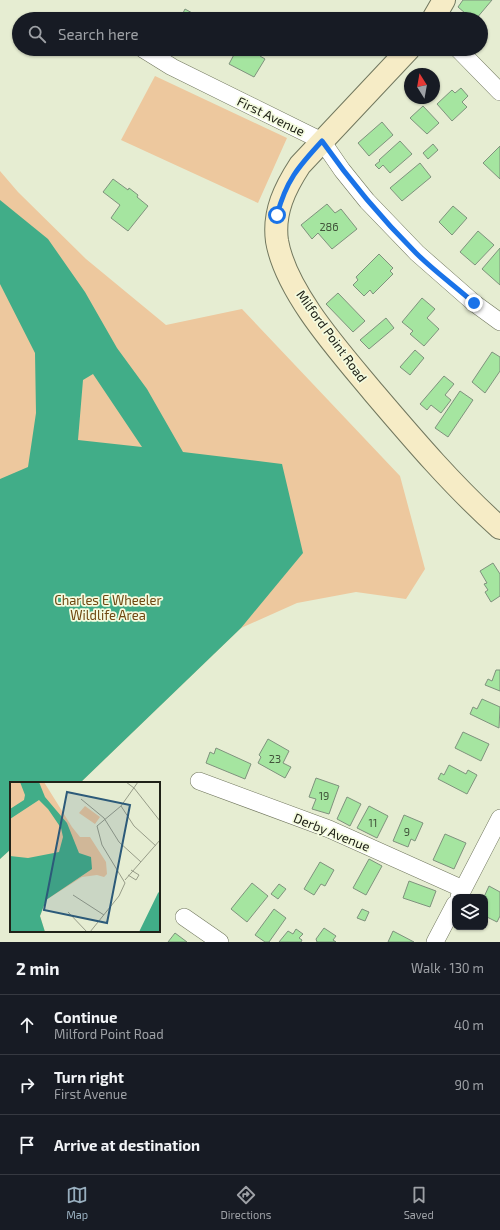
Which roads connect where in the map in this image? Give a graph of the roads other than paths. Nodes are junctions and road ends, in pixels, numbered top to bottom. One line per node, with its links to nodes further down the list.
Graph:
1 (444, 0): 2 (street)
2 (437, 12)
3 (154, 56): 7 (street, First Avenue)
4 (402, 56): 7 (street, Milford Point Road)
5 (465, 56): 6 (street)
6 (500, 92)
7 (322, 141): 8 (street, First Avenue); 9 (street, Milford Point Road)
8 (500, 322)
9 (500, 528)
10 (199, 781): 12 (street, Derby Avenue)
11 (500, 818): 13 (street)
12 (453, 894)
13 (461, 894)
14 (452, 910): 17 (street)
15 (184, 917): 16 (street)
16 (220, 942)
17 (435, 942)

